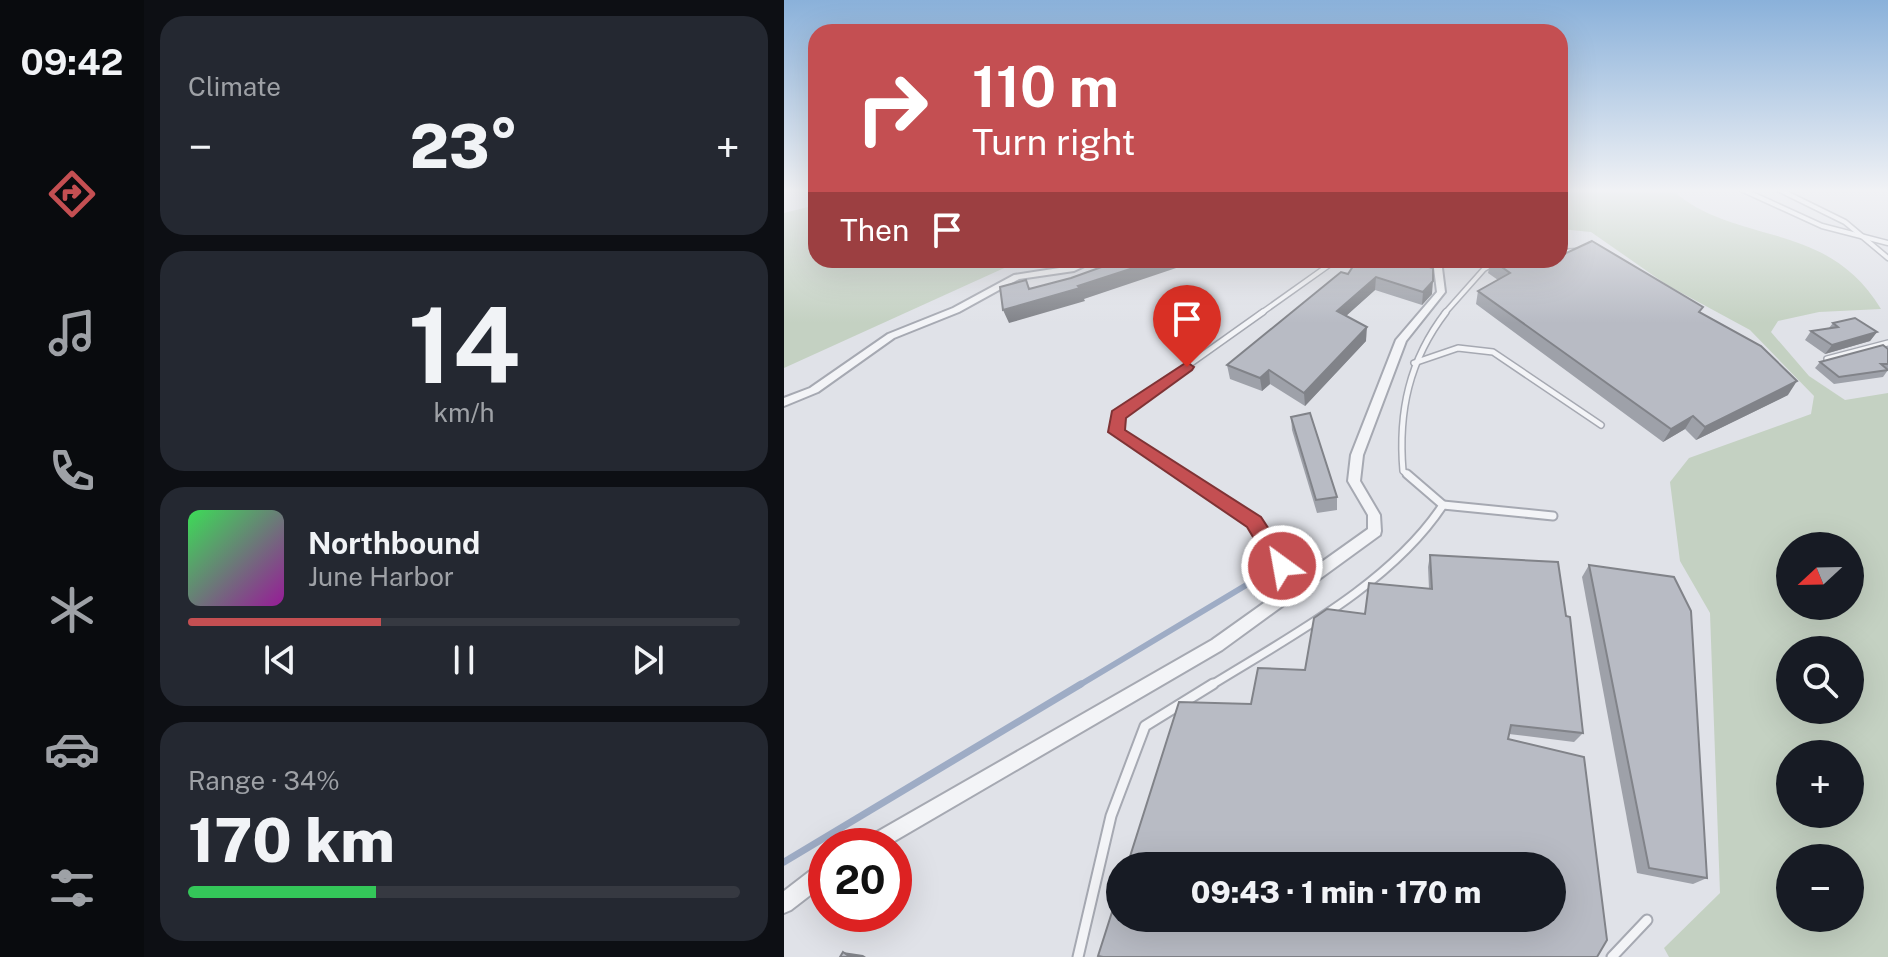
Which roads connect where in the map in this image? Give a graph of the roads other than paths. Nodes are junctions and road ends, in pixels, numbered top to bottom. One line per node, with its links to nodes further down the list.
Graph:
1 (1848, 234): 3 (lane)
2 (1861, 234): 3 (lane)
3 (1869, 240): 4 (lane); 7 (lane)
4 (1888, 243)
5 (1576, 251): 6 (lane)
6 (1568, 252)
7 (1888, 258)
8 (1074, 268): 15 (street)
9 (1325, 268): 19 (lane)
10 (1438, 268): 19 (street)
11 (1485, 268): 14 (lane)
12 (1888, 343): 13 (lane)
13 (1827, 359)
14 (1414, 363): 16 (lane); 17 (lane)
15 (784, 402)
16 (1601, 425)
17 (1443, 505): 18 (lane); 24 (lane)
18 (1553, 516)
19 (1295, 588): 20 (street)
20 (900, 828)
21 (808, 885): 22 (street)
22 (784, 903)
23 (1647, 920): 25 (lane)
24 (1078, 957)
25 (1612, 957)

